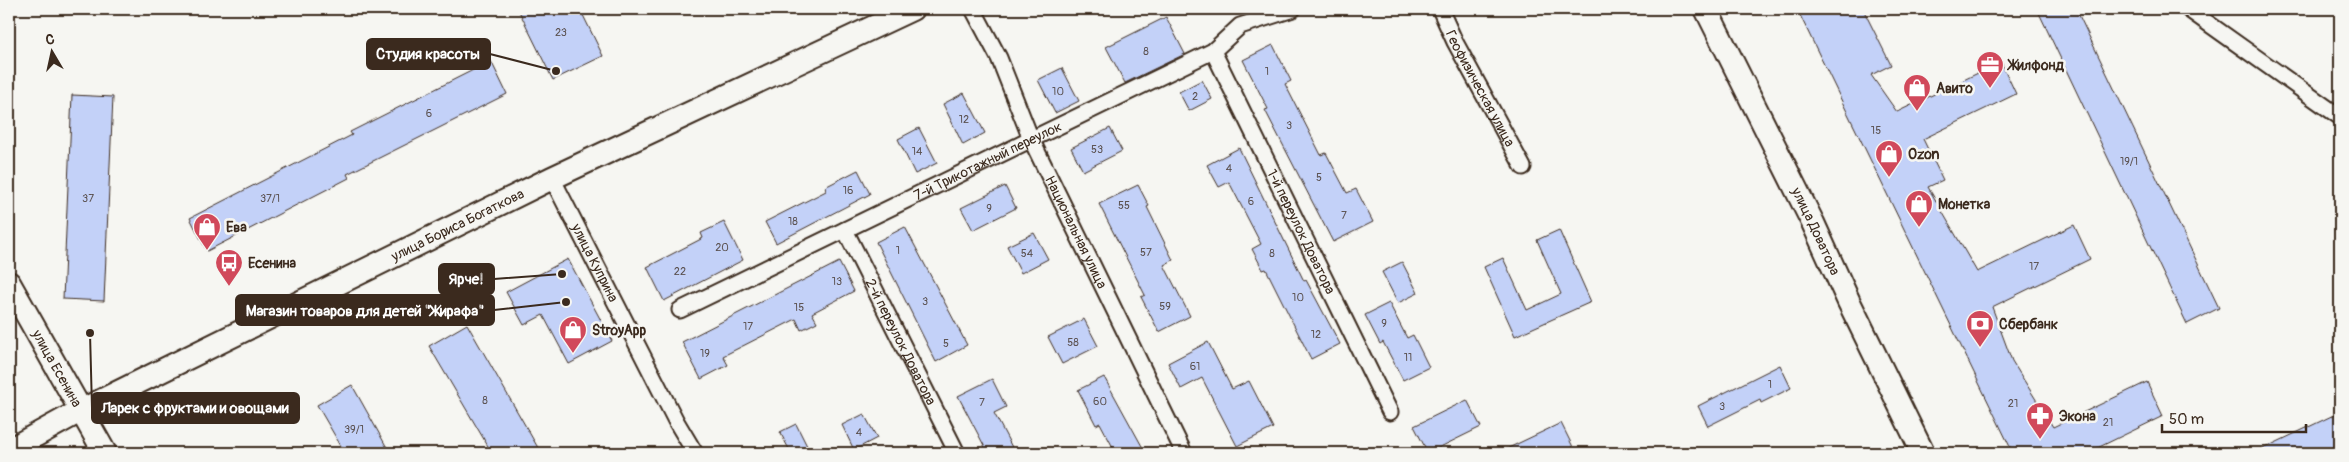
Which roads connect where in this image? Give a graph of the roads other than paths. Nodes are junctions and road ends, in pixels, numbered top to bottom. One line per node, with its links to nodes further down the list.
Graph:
1 (912, 9): 11 (main road, улица Бориса Богаткова)
2 (973, 9): 9 (street, Национальная улица)
3 (1293, 9): 7 (street, 7-й Трикотажный переулок)
4 (1440, 9): 10 (street, Геофизическая улица)
5 (1706, 9): 22 (main road, улица Доватора)
6 (2188, 9): 8 (street)
7 (1213, 51): 9 (street, 7-й Трикотажный переулок); 16 (street, 1-й переулок Доватора)
8 (2340, 117)
9 (1031, 139): 12 (street, 7-й Трикотажный переулок); 21 (street, Национальная улица)
10 (1522, 168)
11 (552, 178): 15 (main road, улица Бориса Богаткова); 19 (street, улица Куприна)
12 (845, 230): 14 (street, 7-й Трикотажный переулок); 20 (street, 2-й переулок Доватора)
13 (9, 283): 15 (main road, улица Есенина)
14 (680, 310)
15 (80, 411): 17 (main road, улица Бориса Богаткова); 18 (main road, улица Есенина)
16 (1390, 412)
17 (9, 450)
18 (105, 453)
19 (695, 453)
20 (957, 453)
21 (1184, 453)
22 (1923, 453)

